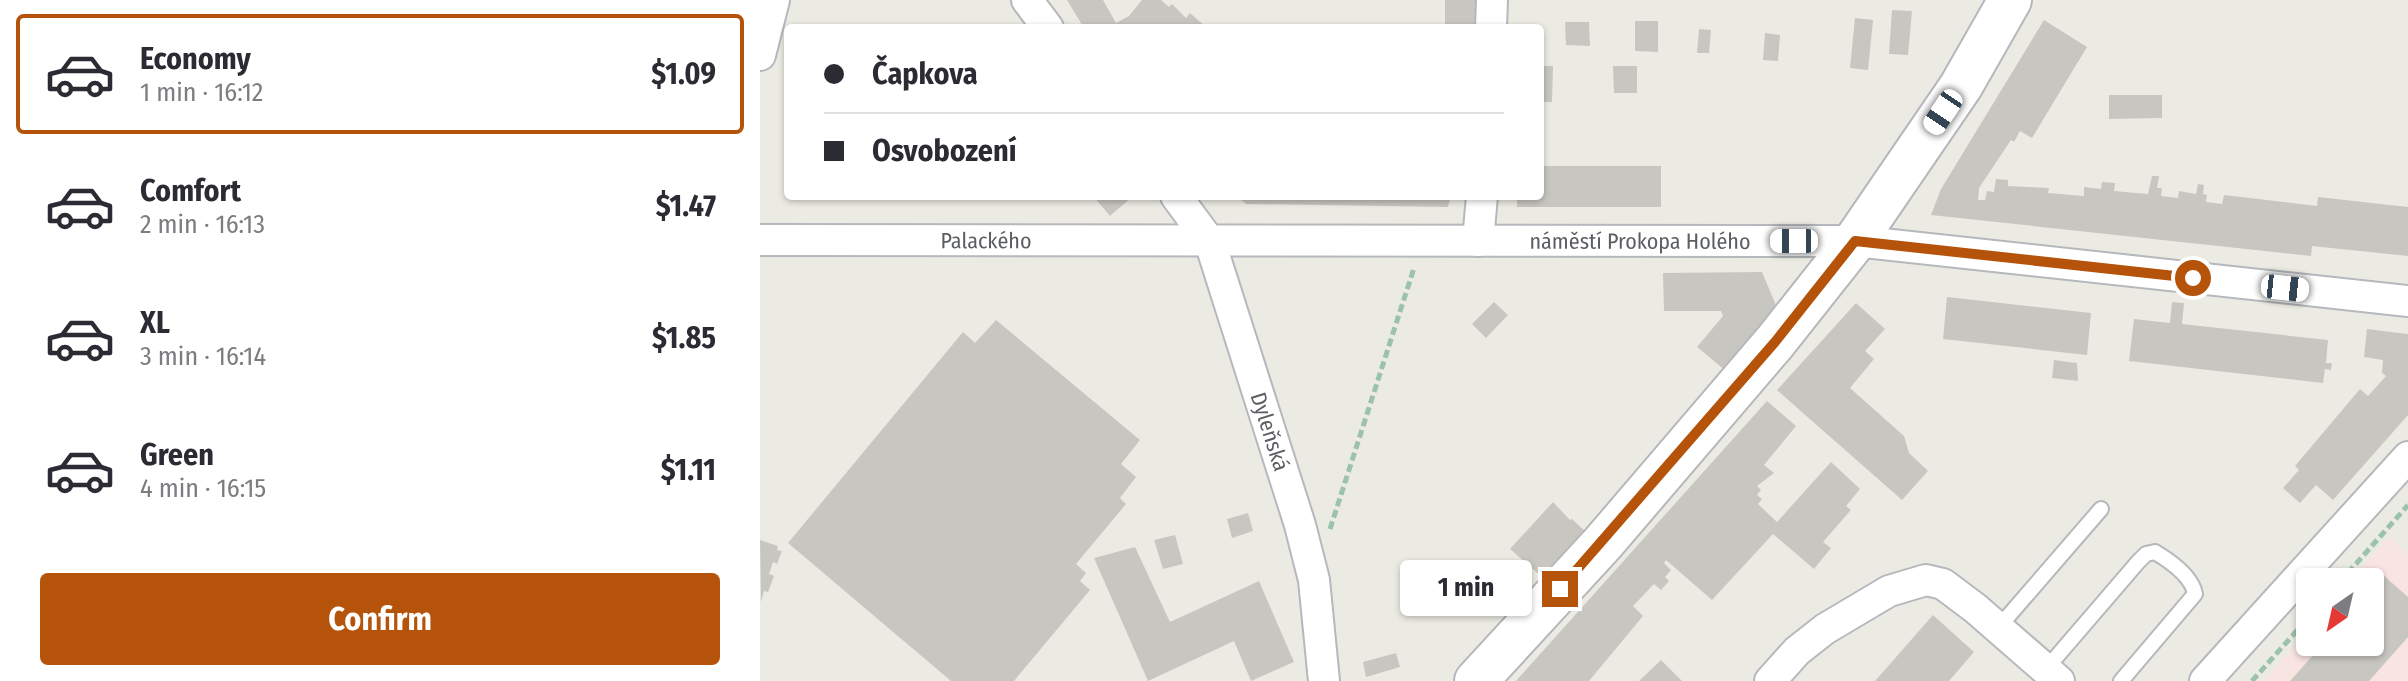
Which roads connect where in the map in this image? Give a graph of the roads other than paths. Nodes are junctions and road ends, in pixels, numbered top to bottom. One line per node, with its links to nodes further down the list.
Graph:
1 (774, 0): 7 (street)
2 (1027, 0): 5 (street)
3 (1492, 0): 6 (street)
4 (2010, 0): 12 (street)
5 (1045, 24)
6 (1491, 24)
7 (760, 55)
8 (1179, 200): 13 (street, Dyleňská)
9 (1482, 200): 11 (street)
10 (760, 240): 13 (street, Palackého)
11 (1478, 241): 12 (street, náměstí Prokopa Holého); 13 (street, náměstí Prokopa Holého)
12 (1855, 241): 14 (street, náměstí Prokopa Holého); 20 (street)
13 (1210, 242): 19 (street, Dyleňská)
14 (2408, 301)
15 (2408, 457): 23 (street)
16 (2101, 509): 17 (lane)
17 (1998, 628): 18 (street); 21 (street)
18 (2052, 675): 22 (lane)
19 (1324, 681)
20 (1476, 681)
21 (1770, 681)
22 (2121, 681)
23 (2205, 681)

